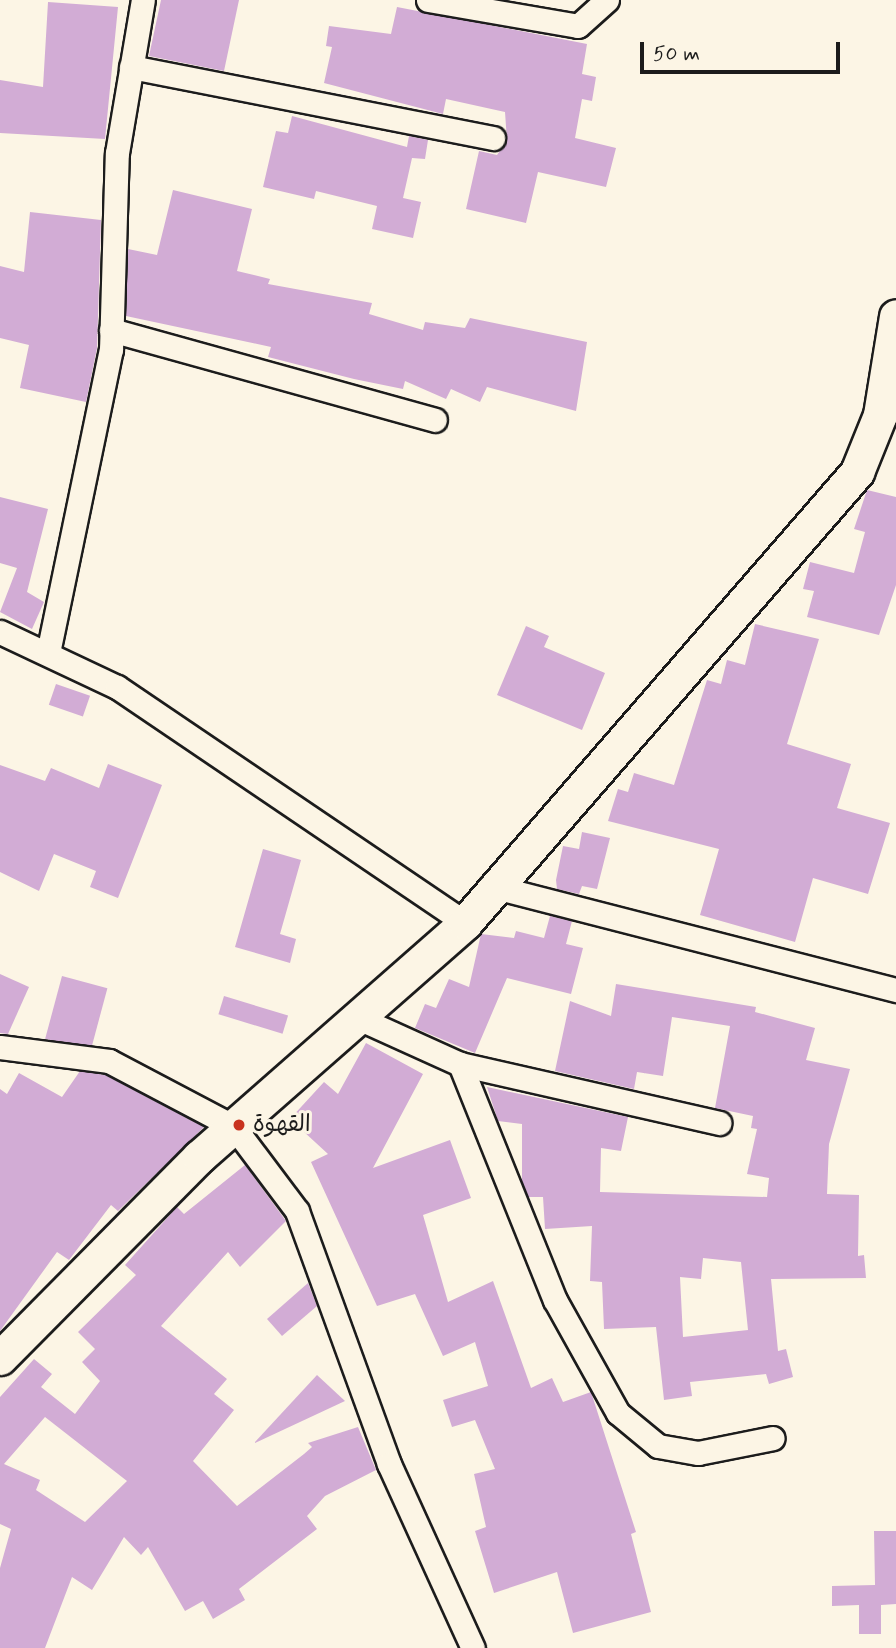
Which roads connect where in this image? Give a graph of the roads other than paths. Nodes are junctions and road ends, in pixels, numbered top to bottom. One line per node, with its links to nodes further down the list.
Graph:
1 (143, 0): 4 (street)
2 (428, 0): 3 (street)
3 (607, 0)
4 (131, 67): 5 (street); 7 (street)
5 (493, 138)
6 (896, 316): 11 (street)
7 (111, 330): 8 (street); 10 (street)
8 (435, 420)
9 (0, 632): 10 (street)
10 (48, 653): 12 (street)
11 (491, 886): 12 (street); 13 (street)
12 (464, 923): 14 (street)
13 (896, 990)
14 (356, 1017): 16 (street); 18 (street)
15 (0, 1047): 18 (street)
16 (460, 1064): 17 (street); 20 (street)
17 (719, 1123)
18 (234, 1127): 19 (street); 21 (street)
19 (0, 1358)
20 (773, 1438)
21 (473, 1648)

